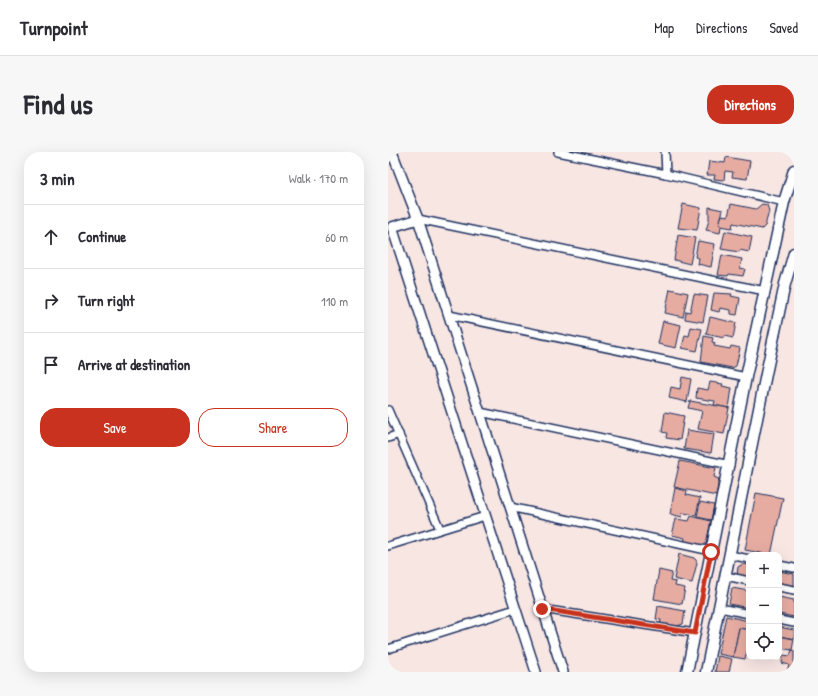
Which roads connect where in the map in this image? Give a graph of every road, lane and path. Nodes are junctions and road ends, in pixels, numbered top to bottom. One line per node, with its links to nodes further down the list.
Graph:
1 (392, 152): 7 (street)
2 (558, 152): 5 (street)
3 (665, 152): 5 (street)
4 (794, 170): 6 (main road)
5 (666, 174): 6 (street)
6 (784, 202): 10 (main road)
7 (418, 219): 8 (street); 10 (street); 11 (street)
8 (390, 228): 19 (street)
9 (794, 253): 23 (main road)
10 (765, 291): 12 (main road)
11 (449, 315): 12 (street); 14 (street)
12 (746, 377): 17 (main road)
13 (388, 410): 15 (street)
14 (480, 412): 17 (street); 18 (street)
15 (399, 434): 16 (street); 20 (street)
16 (388, 438)
17 (730, 465): 22 (main road)
18 (510, 507): 22 (street); 33 (street)
19 (485, 516): 20 (street); 32 (street)
20 (440, 529): 21 (street)
21 (388, 546)
22 (711, 552): 37 (main road)
23 (730, 555): 24 (street); 27 (main road)
24 (746, 558)
25 (782, 566): 26 (street)
26 (794, 568)
27 (726, 576): 28 (street); 31 (main road)
28 (746, 580)
29 (782, 588): 30 (street)
30 (794, 590)
31 (720, 608): 34 (street); 42 (main road)
32 (515, 609): 38 (street); 39 (street)
33 (542, 609): 37 (street); 40 (street)
34 (746, 613)
35 (782, 621): 36 (street)
36 (794, 623)
37 (695, 633): 41 (main road)
38 (388, 649)
39 (536, 672)
40 (563, 672)
41 (687, 672)
42 (706, 672)

